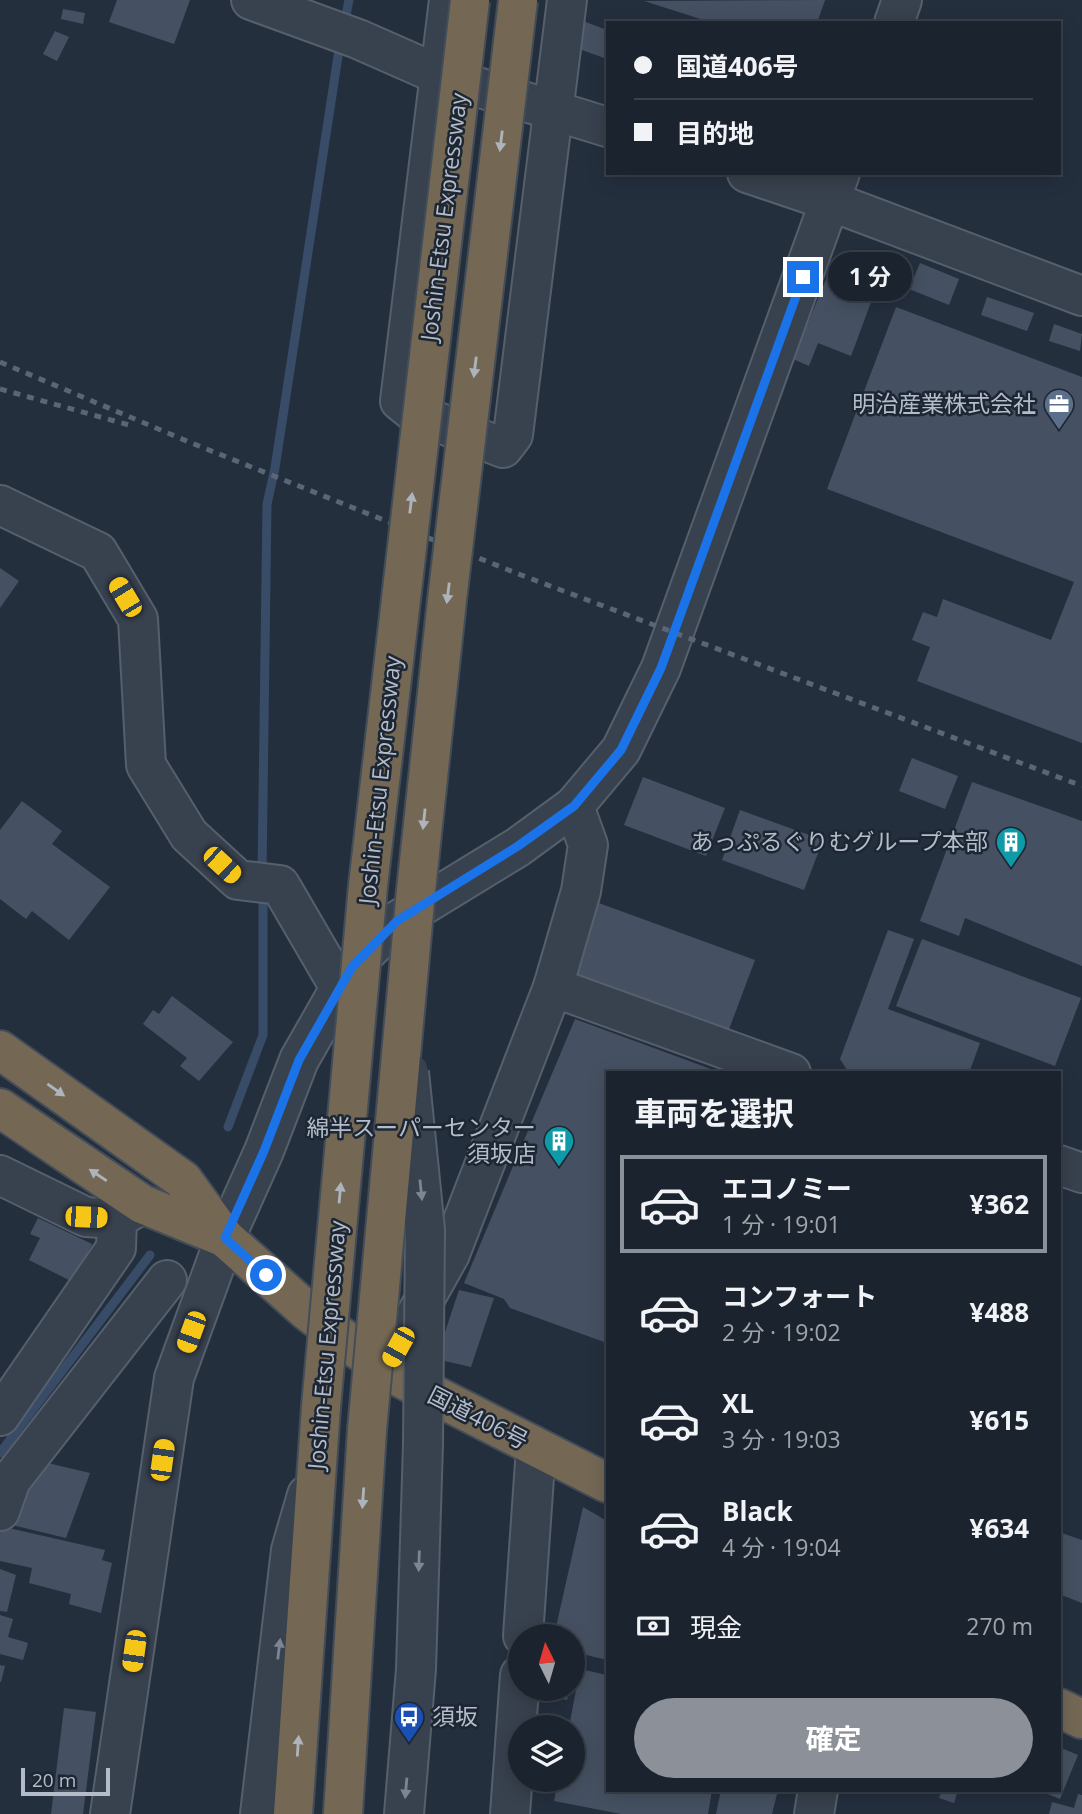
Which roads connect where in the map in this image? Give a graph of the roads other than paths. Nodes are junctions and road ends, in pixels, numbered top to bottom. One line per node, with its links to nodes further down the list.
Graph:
1 (251, 0): 8 (street)
2 (449, 0): 8 (street)
3 (470, 0): 31 (highway, Joshin-Etsu Expressway, one-way to 3, bridge)
4 (518, 0): 18 (highway, Joshin-Etsu Expressway, one-way to 18, bridge)
5 (567, 0): 9 (street)
6 (902, 0): 7 (street)
7 (895, 21)
8 (442, 76): 9 (street); 9 (street)
9 (554, 110): 10 (street)
10 (606, 127)
11 (760, 175): 12 (street)
12 (835, 187): 13 (street); 15 (street)
13 (1082, 296)
14 (0, 505): 17 (street)
15 (574, 806): 16 (street); 17 (street)
16 (553, 987): 20 (street); 28 (street)
17 (340, 988): 26 (street)
18 (404, 1024): 42 (highway, Joshin-Etsu Expressway, one-way to 42, bridge); 43 (street, one-way to 43, bridge)
19 (0, 1051): 26 (highway, 国道406号, one-way to 26)
20 (785, 1071)
21 (0, 1108): 25 (highway, 国道406号, one-way to 21)
22 (1061, 1166): 23 (street)
23 (1082, 1173)
24 (0, 1175): 25 (street)
25 (130, 1211): 26 (highway, 国道406号); 29 (street)
26 (225, 1238): 28 (highway, 国道406号); 39 (street)
27 (167, 1280): 33 (street)
28 (385, 1370): 30 (highway, 国道406号)
29 (0, 1416)
30 (536, 1448): 32 (highway, 国道406号); 34 (street)
31 (317, 1460): 40 (street, one-way to 31); 41 (highway, Joshin-Etsu Expressway, one-way to 31)
32 (606, 1483)
33 (4, 1490)
34 (524, 1624)
35 (518, 1701): 44 (street)
36 (1061, 1709): 37 (highway)
37 (1082, 1719)
38 (818, 1792): 45 (street)
39 (110, 1814)
40 (260, 1814)
41 (293, 1814)
42 (343, 1814)
43 (404, 1814)
44 (510, 1814)
45 (814, 1814)

